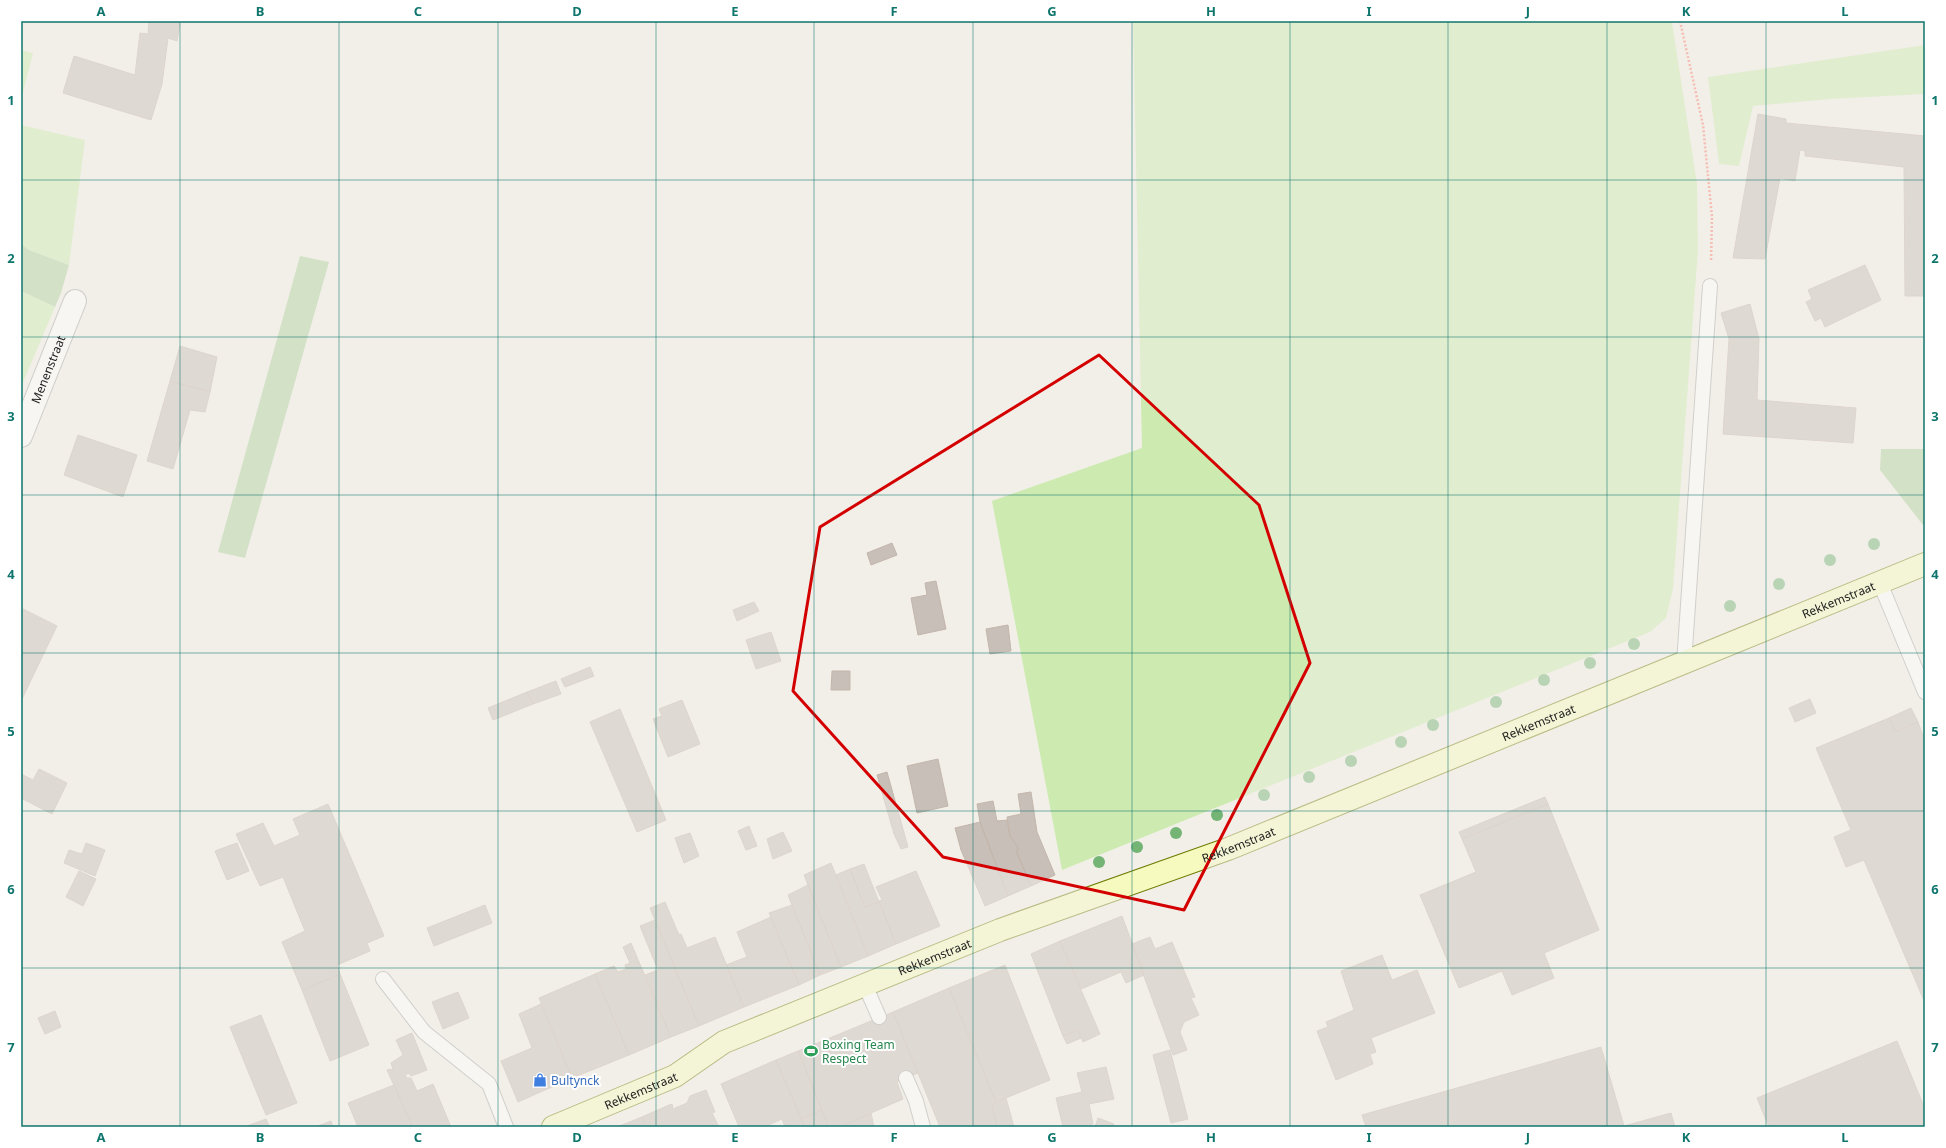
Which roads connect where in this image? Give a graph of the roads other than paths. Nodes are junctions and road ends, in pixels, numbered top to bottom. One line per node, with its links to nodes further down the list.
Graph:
1 (1710, 286): 6 (lane)
2 (75, 301): 3 (street, Menenstraat)
3 (21, 436)
4 (1925, 564): 5 (street, Rekkemstraat)
5 (1880, 583): 6 (street, Rekkemstraat); 7 (lane)
6 (1684, 663): 9 (street, Rekkemstraat)
7 (1925, 692)
8 (383, 979): 12 (lane)
9 (865, 985): 10 (lane); 13 (street, Rekkemstraat)
10 (879, 1017)
11 (906, 1078): 14 (lane)
12 (506, 1127)
13 (554, 1127)
14 (923, 1127)

